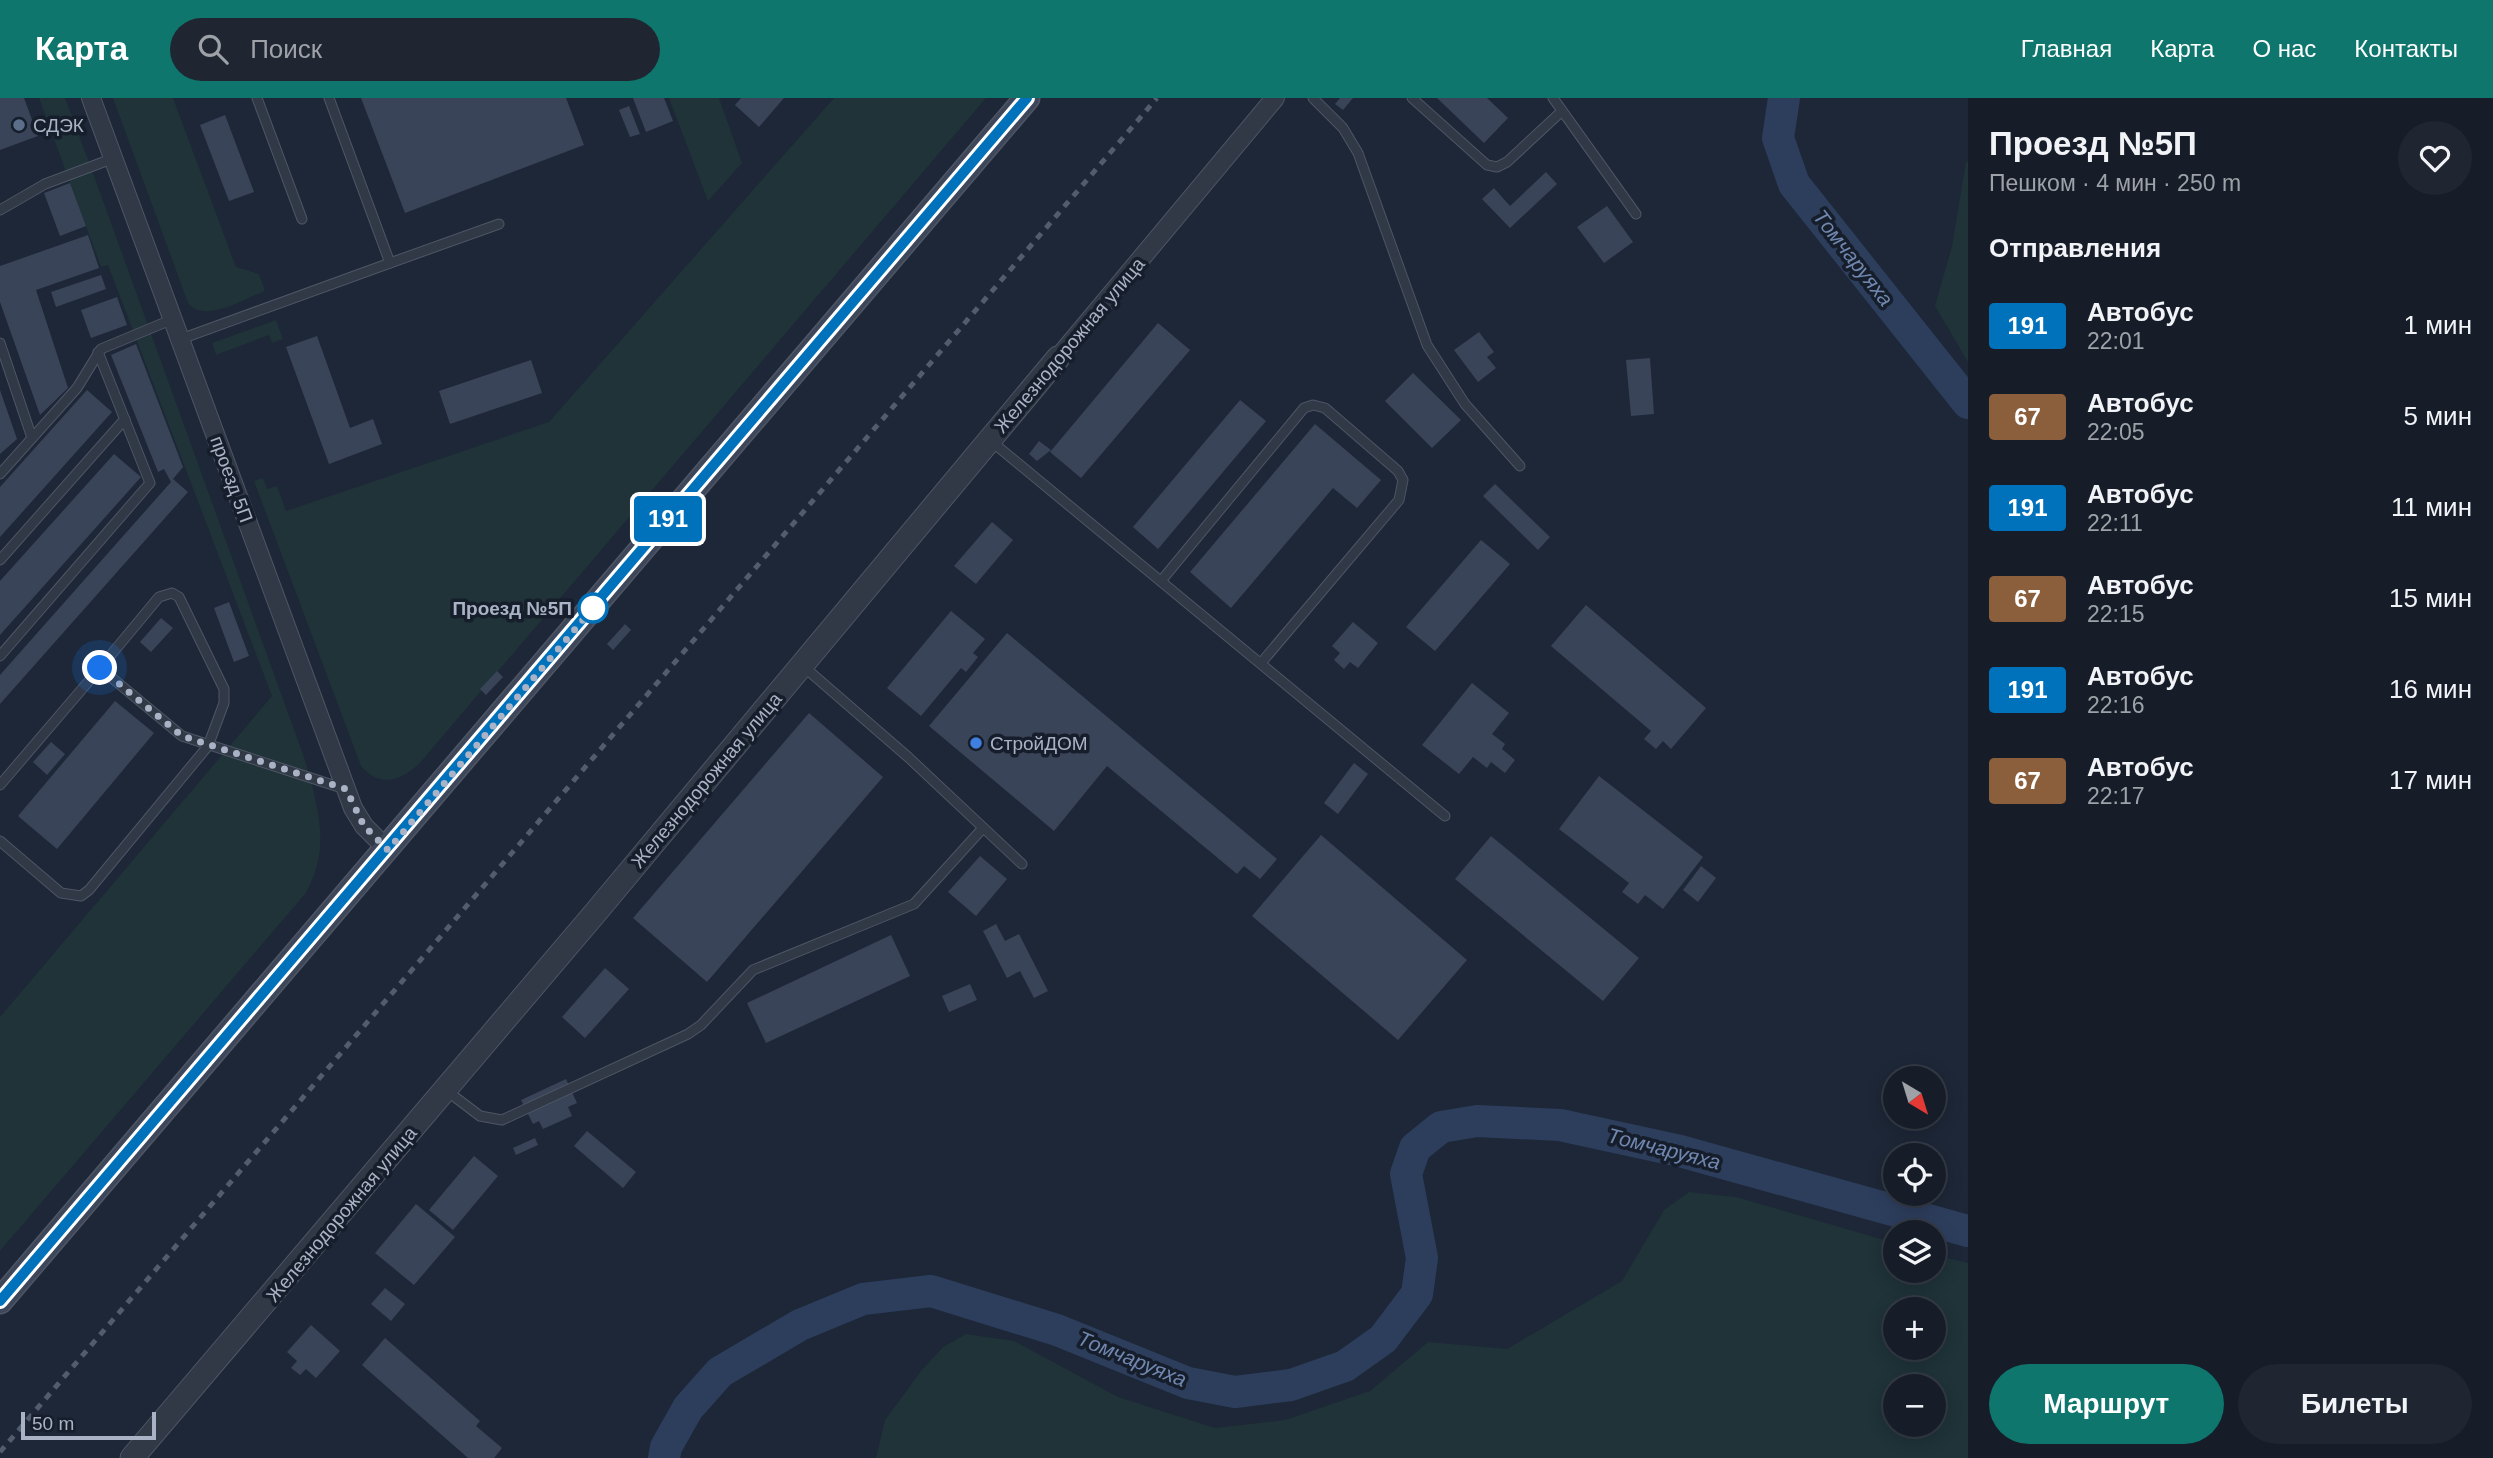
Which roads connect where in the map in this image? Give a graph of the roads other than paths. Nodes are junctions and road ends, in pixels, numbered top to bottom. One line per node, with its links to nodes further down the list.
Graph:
1 (91, 98): 10 (street, проезд 5П)
2 (257, 98): 13 (lane)
3 (329, 98): 15 (lane)
4 (1027, 98): 38 (main road)
5 (1275, 98): 20 (street, Железнодорожная улица)
6 (1313, 98): 24 (lane)
7 (1412, 98): 9 (lane)
8 (1553, 98): 9 (lane)
9 (1562, 111): 12 (lane)
10 (114, 158): 11 (lane); 16 (street, проезд 5П)
11 (0, 210)
12 (1636, 214)
13 (302, 219)
14 (499, 224): 15 (lane)
15 (390, 263): 17 (lane)
16 (173, 319): 17 (street, проезд 5П); 19 (lane)
17 (181, 339): 34 (street, проезд 5П)
18 (0, 343): 22 (lane)
19 (98, 352): 21 (lane); 22 (lane)
20 (1058, 358): 23 (street, Железнодорожная улица)
21 (125, 419): 26 (lane); 28 (lane)
22 (32, 438): 25 (lane)
23 (990, 440): 27 (lane); 30 (street, Железнодорожная улица)
24 (1520, 466)
25 (0, 474)
26 (0, 560)
27 (1161, 581): 29 (lane); 29 (lane)
28 (0, 656)
29 (1261, 663): 35 (lane)
30 (803, 666): 36 (lane); 40 (street, Железнодорожная улица)
31 (100, 668): 32 (lane); 32 (lane); 33 (lane)
32 (208, 746): 34 (lane); 37 (lane)
33 (0, 785)
34 (346, 789): 38 (street, проезд 5П)
35 (1445, 816)
36 (983, 828): 39 (lane); 40 (lane)
37 (0, 841)
38 (388, 850): 41 (main road)
39 (1022, 864)
40 (446, 1089): 42 (street, Железнодорожная улица)
41 (0, 1301)
42 (132, 1458)

